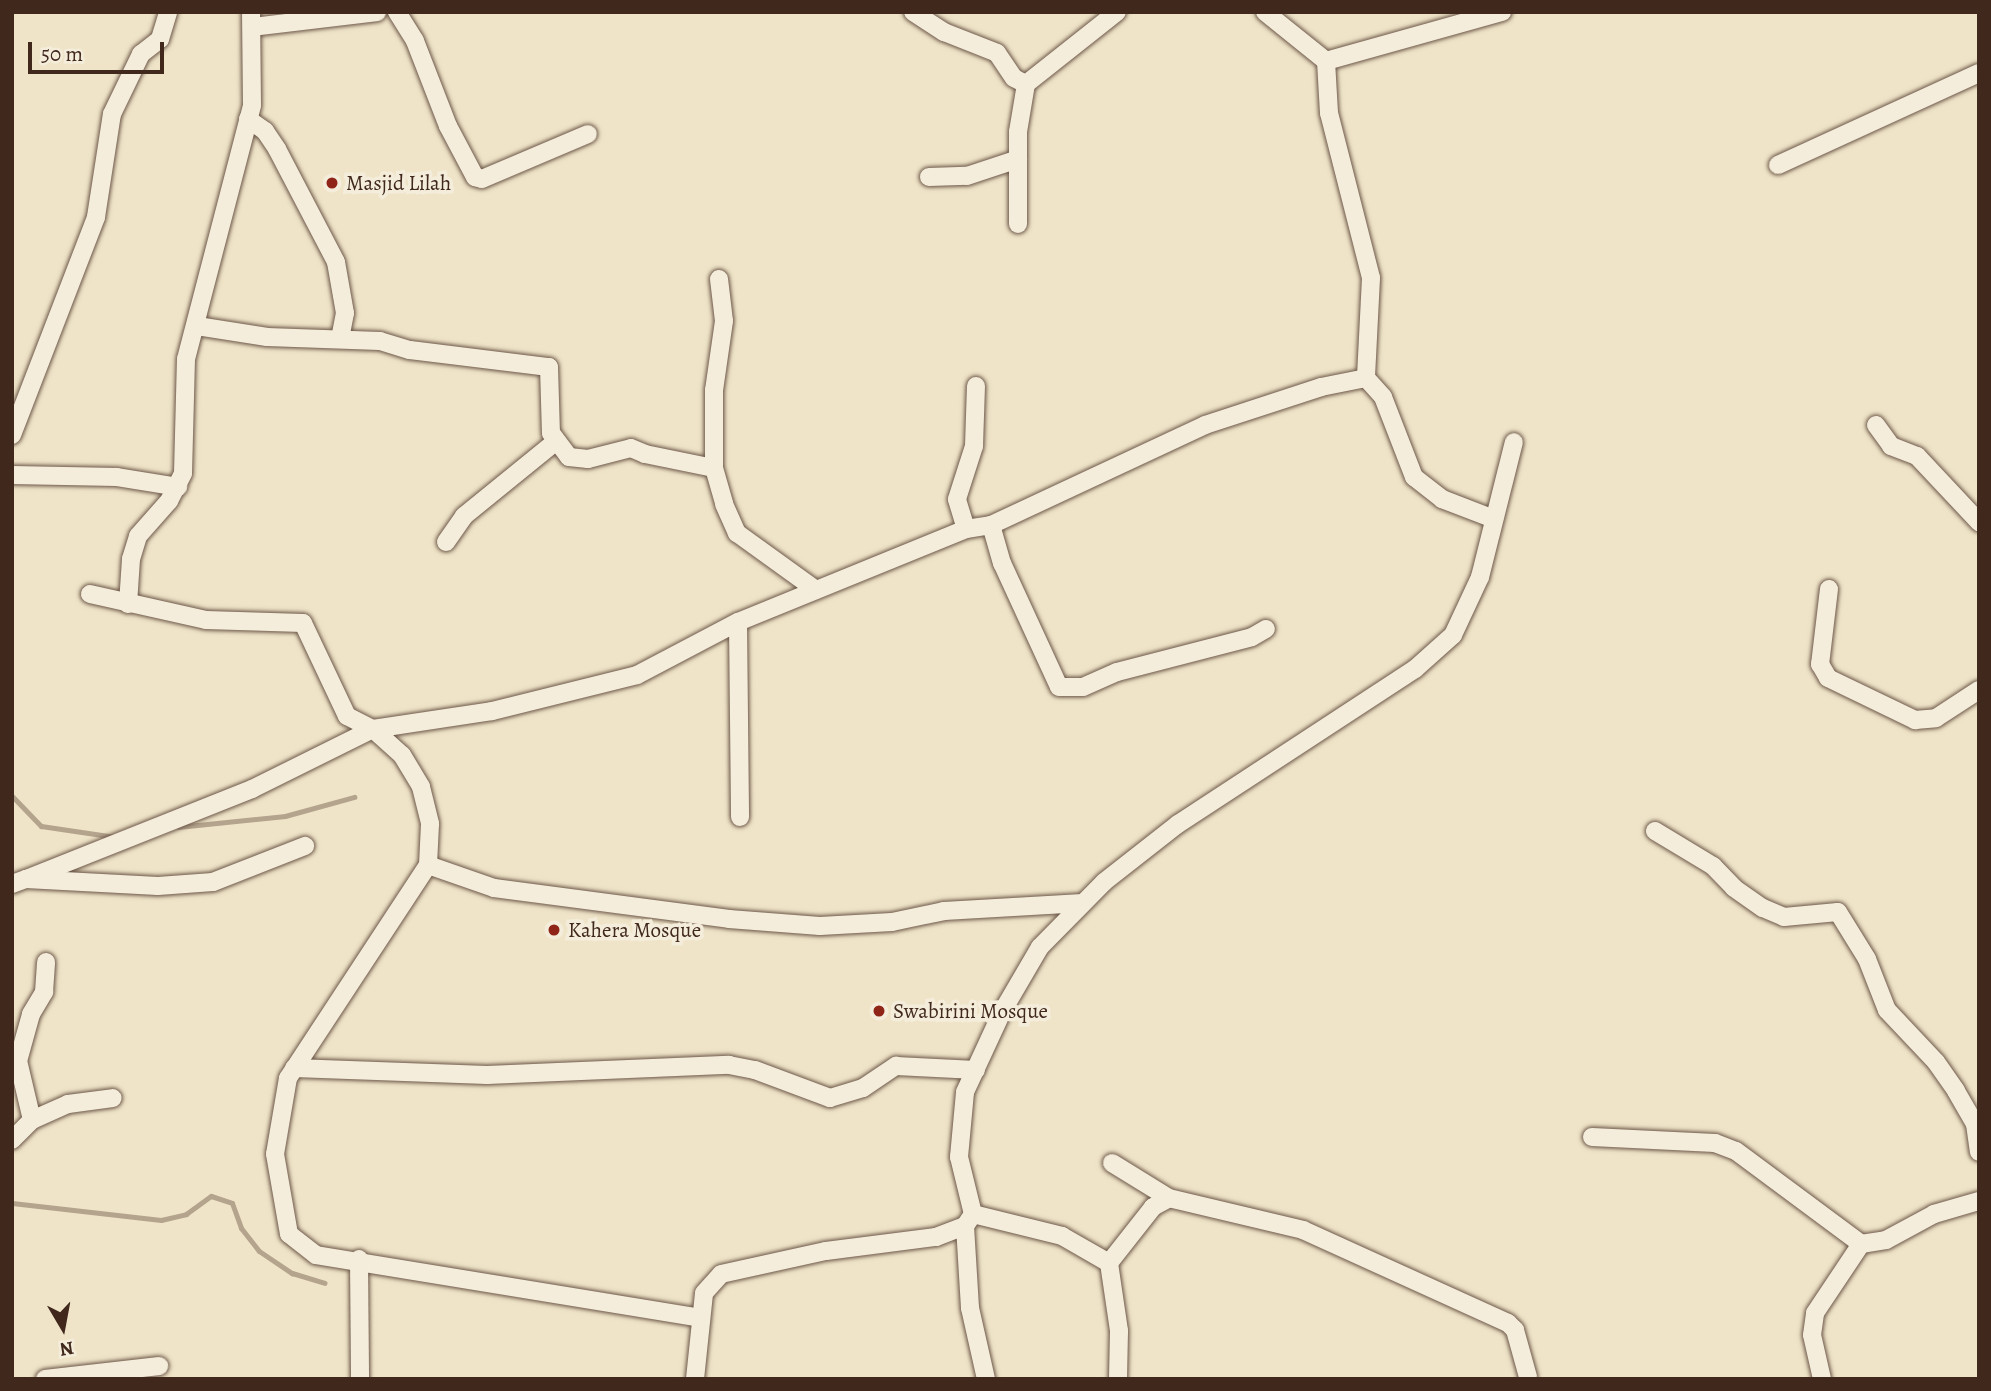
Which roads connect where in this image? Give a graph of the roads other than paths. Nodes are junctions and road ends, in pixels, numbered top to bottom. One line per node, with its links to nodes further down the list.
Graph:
1 (168, 12): 24 (street)
2 (377, 12): 8 (street)
3 (397, 12): 13 (street)
4 (913, 12): 11 (street)
5 (1117, 12): 11 (street)
6 (1265, 12): 9 (street)
7 (1502, 12): 9 (street)
8 (252, 20): 12 (street)
9 (1326, 61): 21 (street)
10 (1979, 73): 15 (street)
11 (1026, 84): 14 (street)
12 (248, 119): 19 (street); 20 (street)
13 (588, 134)
14 (1018, 159): 16 (street); 17 (street)
15 (1778, 165)
16 (929, 177)
17 (1018, 224)
18 (719, 279): 27 (street)
19 (197, 326): 20 (street); 29 (street)
20 (340, 339): 25 (street)
21 (1366, 377): 30 (street); 32 (street)
22 (976, 386): 33 (street)
23 (1876, 425): 31 (street)
24 (12, 435)
25 (555, 442): 27 (street); 34 (street)
26 (1514, 442): 30 (street)
27 (715, 468): 36 (street)
28 (12, 475): 29 (street)
29 (178, 487): 38 (street)
30 (1494, 519): 48 (street)
31 (1979, 522)
32 (991, 525): 33 (street); 40 (street)
33 (966, 530): 36 (street)
34 (446, 542)
35 (1829, 589): 41 (street)
36 (816, 590): 39 (street)
37 (90, 594): 38 (street)
38 (128, 604): 42 (street)
39 (738, 622): 42 (street); 43 (street)
40 (1266, 629)
41 (1979, 690)
42 (373, 729): 46 (street); 47 (street)
43 (740, 817)
44 (1655, 831): 56 (street)
45 (305, 846): 47 (street)
46 (428, 865): 48 (street); 50 (street)
47 (19, 881)
48 (1083, 903): 51 (street)
49 (46, 962): 53 (street)
50 (294, 1068): 51 (street); 62 (street)
51 (975, 1070): 60 (street)
52 (114, 1098): 53 (street)
53 (32, 1120): 55 (street)
54 (1592, 1137): 61 (street)
55 (12, 1140)
56 (1979, 1152)
57 (1112, 1163): 58 (street)
58 (1169, 1198): 63 (street); 66 (street)
59 (1979, 1201): 61 (street)
60 (969, 1220): 63 (street); 64 (street); 70 (street)
61 (1861, 1244): 72 (street)
62 (359, 1259): 64 (street); 68 (street)
63 (1109, 1263): 71 (street)
64 (701, 1318): 69 (street)
65 (159, 1366): 67 (street)
66 (1528, 1377)
67 (45, 1379)
68 (360, 1379)
69 (695, 1379)
70 (986, 1379)
71 (1118, 1379)
72 (1822, 1379)

